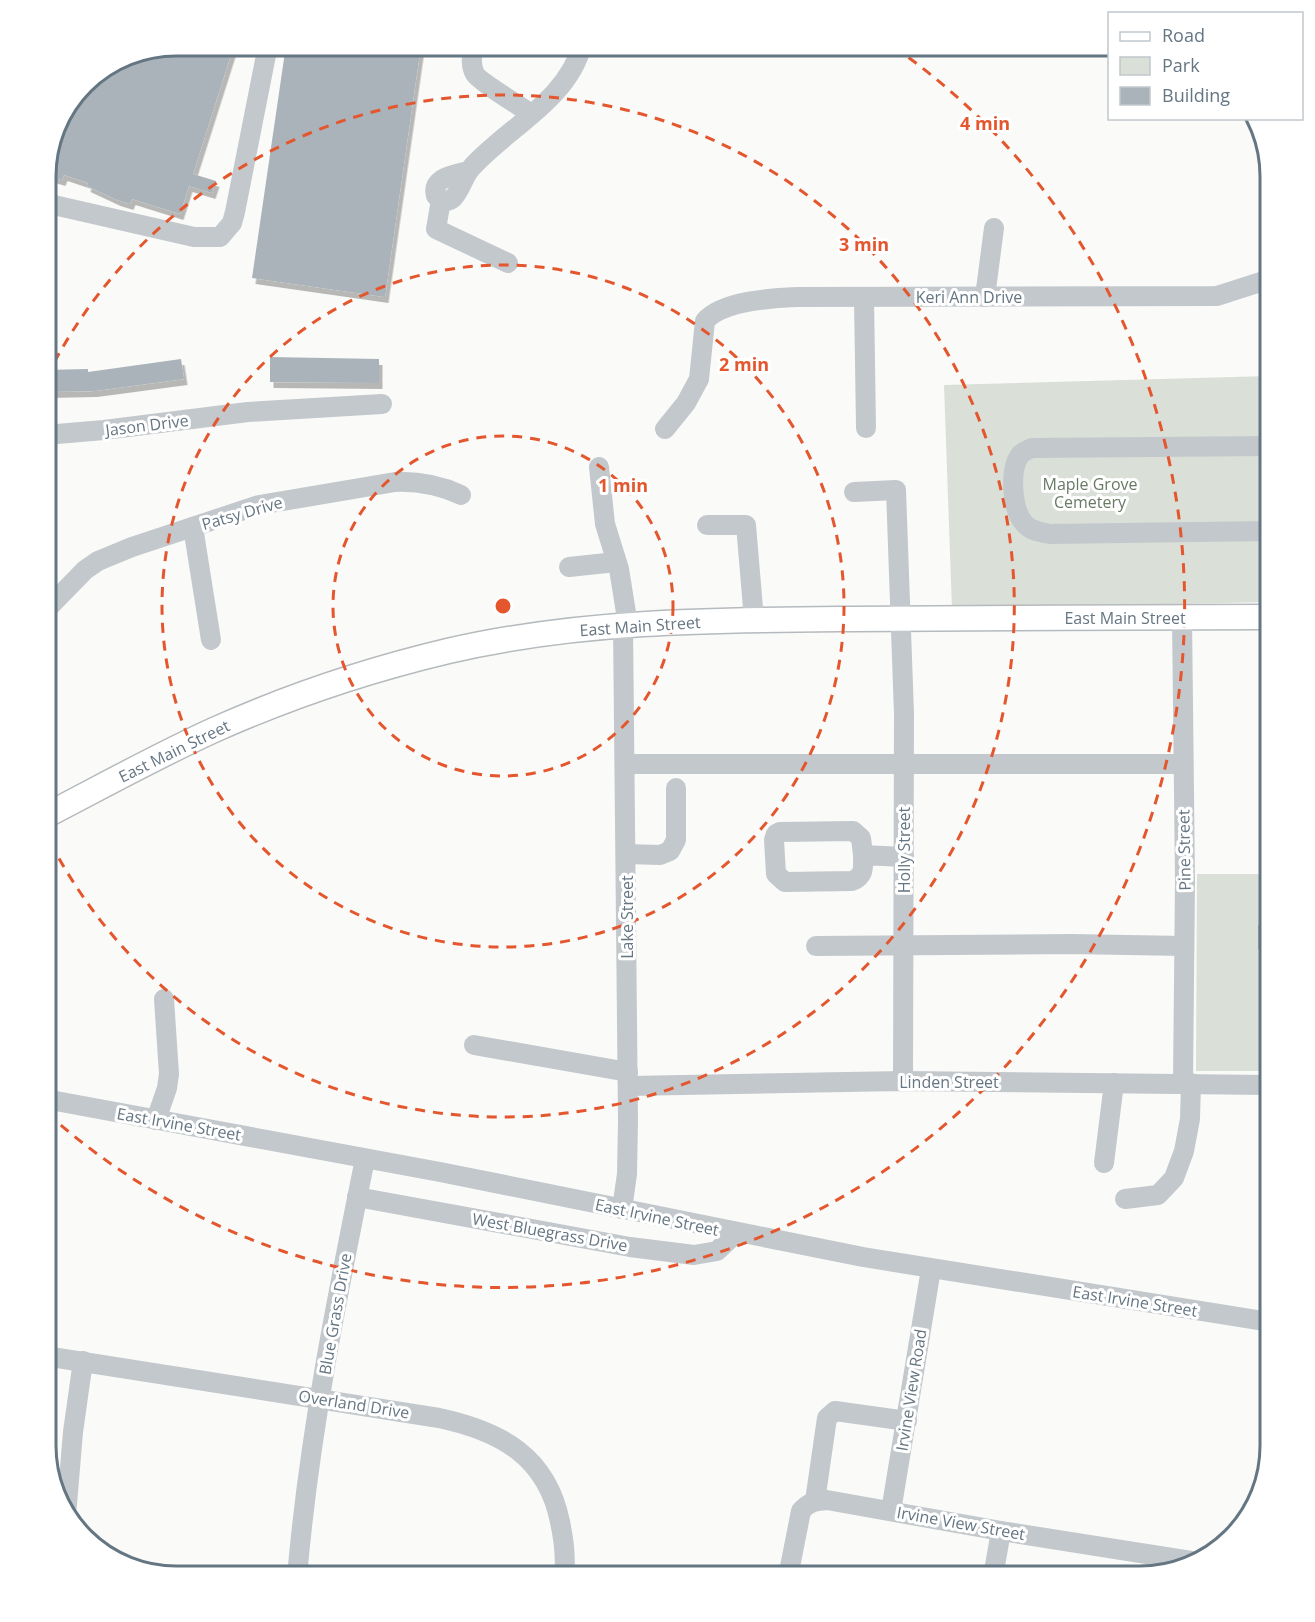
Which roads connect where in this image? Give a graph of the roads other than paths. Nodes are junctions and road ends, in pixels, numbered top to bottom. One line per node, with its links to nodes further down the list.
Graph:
1 (266, 56): 5 (street)
2 (472, 56): 4 (street)
3 (577, 56): 4 (street)
4 (531, 114): 7 (street)
5 (56, 206)
6 (994, 228): 10 (street)
7 (507, 263)
8 (1260, 282): 10 (street, Keri Ann Drive)
9 (864, 297): 10 (street, Keri Ann Drive); 12 (street); 13 (street, Keri Ann Drive)
10 (985, 297)
11 (382, 404): 14 (street, Jason Drive)
12 (866, 428)
13 (665, 429)
14 (56, 435)
15 (1260, 446): 21 (street)
16 (599, 467): 22 (street, Lake Street)
17 (854, 492): 27 (street, Holly Street)
18 (461, 495): 20 (street, Patsy Drive)
19 (707, 525): 28 (street)
20 (193, 527): 24 (street, Patsy Drive); 30 (street)
21 (1260, 531)
22 (616, 562): 23 (street); 29 (street, Lake Street)
23 (569, 567)
24 (56, 599)
25 (1182, 617): 26 (main road, East Main Street); 27 (main road, East Main Street); 33 (street, Pine Street)
26 (1260, 617)
27 (901, 619): 28 (main road, East Main Street); 32 (street, Holly Street)
28 (754, 620): 29 (main road, East Main Street)
29 (625, 625): 31 (street, Lake Street); 35 (main road, East Main Street)
30 (211, 640)
31 (625, 764): 32 (street); 36 (street, Lake Street)
32 (905, 764): 33 (street); 38 (street, Holly Street)
33 (1183, 764): 41 (street, Pine Street)
34 (676, 788): 36 (street)
35 (56, 810)
36 (626, 854): 44 (street, Lake Street)
37 (863, 855): 37 (street); 38 (street)
38 (904, 857): 40 (street, Holly Street)
39 (816, 946): 40 (street)
40 (903, 946): 41 (street); 45 (street, Holly Street)
41 (1184, 946): 47 (street, Pine Street)
42 (164, 999): 50 (street)
43 (474, 1045): 44 (street, Linden Street)
44 (628, 1079): 45 (street, Linden Street); 55 (street, Lake Street)
45 (903, 1081): 46 (street, Linden Street)
46 (1114, 1083): 47 (street, Linden Street); 52 (street)
47 (1187, 1083): 48 (street, Linden Street); 54 (street, Pine Street)
48 (1260, 1085)
49 (56, 1101): 50 (street, East Irvine Street)
50 (156, 1120): 51 (street, East Irvine Street)
51 (365, 1158): 53 (street, Blue Grass Drive); 55 (street, East Irvine Street)
52 (1104, 1163)
53 (357, 1197): 56 (street, West Bluegrass Drive); 61 (street, Blue Grass Drive)
54 (1125, 1199)
55 (622, 1209): 56 (street, East Irvine Street)
56 (736, 1233): 57 (street, East Irvine Street)
57 (931, 1269): 58 (street, East Irvine Street); 62 (street, Irvine View Road)
58 (1260, 1320)
59 (56, 1357): 60 (street, Overland Drive)
60 (83, 1361): 61 (street, Overland Drive); 63 (street)
61 (321, 1398): 68 (street, Blue Grass Drive); 69 (street, Overland Drive)
62 (907, 1421): 64 (street); 65 (street, Irvine View Road)
63 (68, 1497)
64 (815, 1501): 65 (street, Irvine View Street); 70 (street)
65 (891, 1511): 66 (street, Irvine View Street)
66 (1000, 1531): 67 (street, Irvine View Street); 71 (street)
67 (1179, 1559)
68 (298, 1566)
69 (564, 1566)
70 (790, 1566)
71 (995, 1566)

